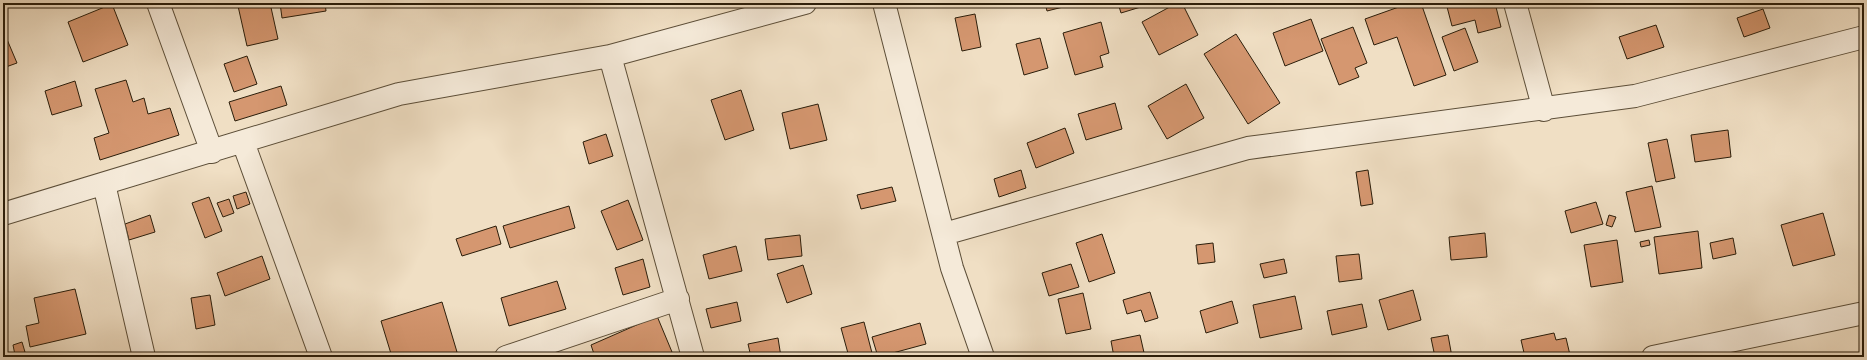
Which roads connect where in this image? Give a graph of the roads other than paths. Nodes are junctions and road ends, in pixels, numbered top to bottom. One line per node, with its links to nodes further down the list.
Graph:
1 (158, 3): 9 (street)
2 (805, 3): 6 (street)
3 (884, 3): 12 (street)
4 (1514, 3): 7 (street)
5 (1864, 37): 7 (street)
6 (610, 56): 8 (street); 13 (street)
7 (1544, 110): 12 (street)
8 (243, 142): 9 (street); 16 (street)
9 (212, 152): 10 (street)
10 (104, 184): 11 (street); 15 (street)
11 (3, 214)
12 (944, 234): 19 (street)
13 (678, 299): 17 (street); 18 (street)
14 (1864, 313): 20 (street)
15 (144, 357)
16 (321, 357)
17 (506, 357)
18 (693, 357)
19 (983, 357)
20 (1653, 357)

